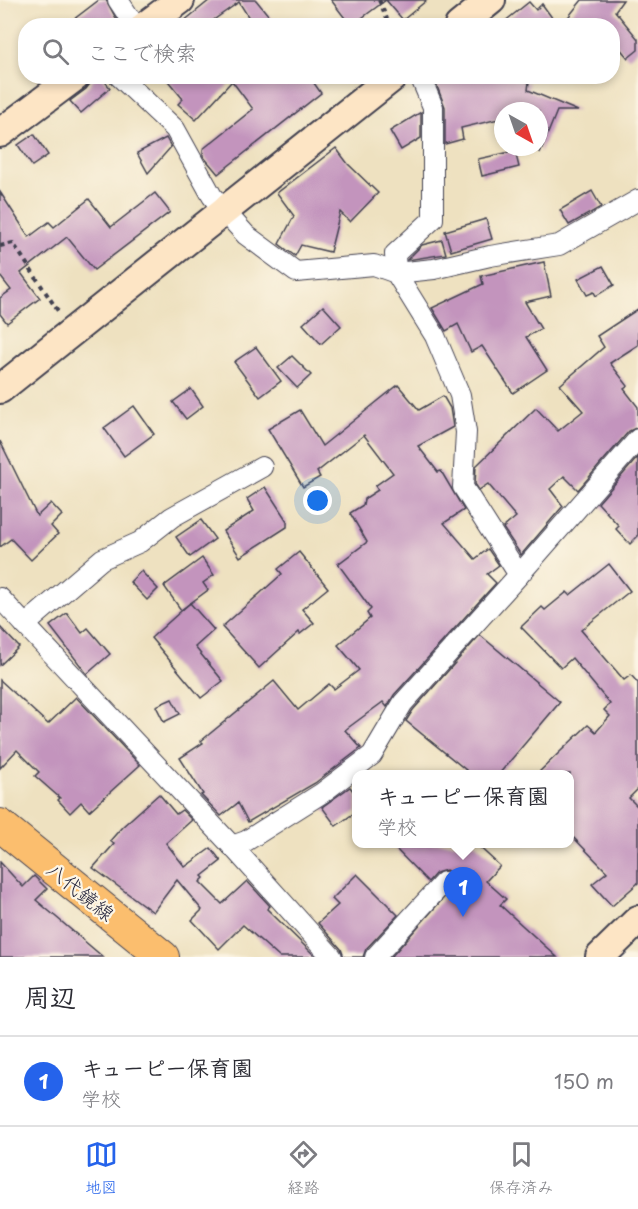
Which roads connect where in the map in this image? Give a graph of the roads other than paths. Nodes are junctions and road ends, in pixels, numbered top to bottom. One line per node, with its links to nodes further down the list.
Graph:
1 (118, 0): 4 (street)
2 (180, 0): 5 (street)
3 (491, 0): 6 (street)
4 (130, 18)
5 (156, 18)
6 (469, 18)
7 (66, 84): 11 (street)
8 (127, 84): 13 (street)
9 (384, 84): 13 (street)
10 (423, 84): 14 (street)
11 (0, 134)
12 (638, 200): 14 (street)
13 (225, 212): 14 (street); 15 (street)
14 (396, 273): 18 (street)
15 (0, 389)
16 (638, 439): 18 (street)
17 (262, 467): 20 (street)
18 (519, 575): 22 (street)
19 (0, 598): 20 (street)
20 (25, 624): 24 (street)
21 (352, 770): 24 (street)
22 (352, 770)
23 (0, 825): 27 (main road, 八代鏡線)
24 (232, 846): 28 (street)
25 (444, 882): 29 (street)
26 (638, 920): 30 (street)
27 (163, 957)
28 (332, 957)
29 (375, 957)
30 (600, 957)

